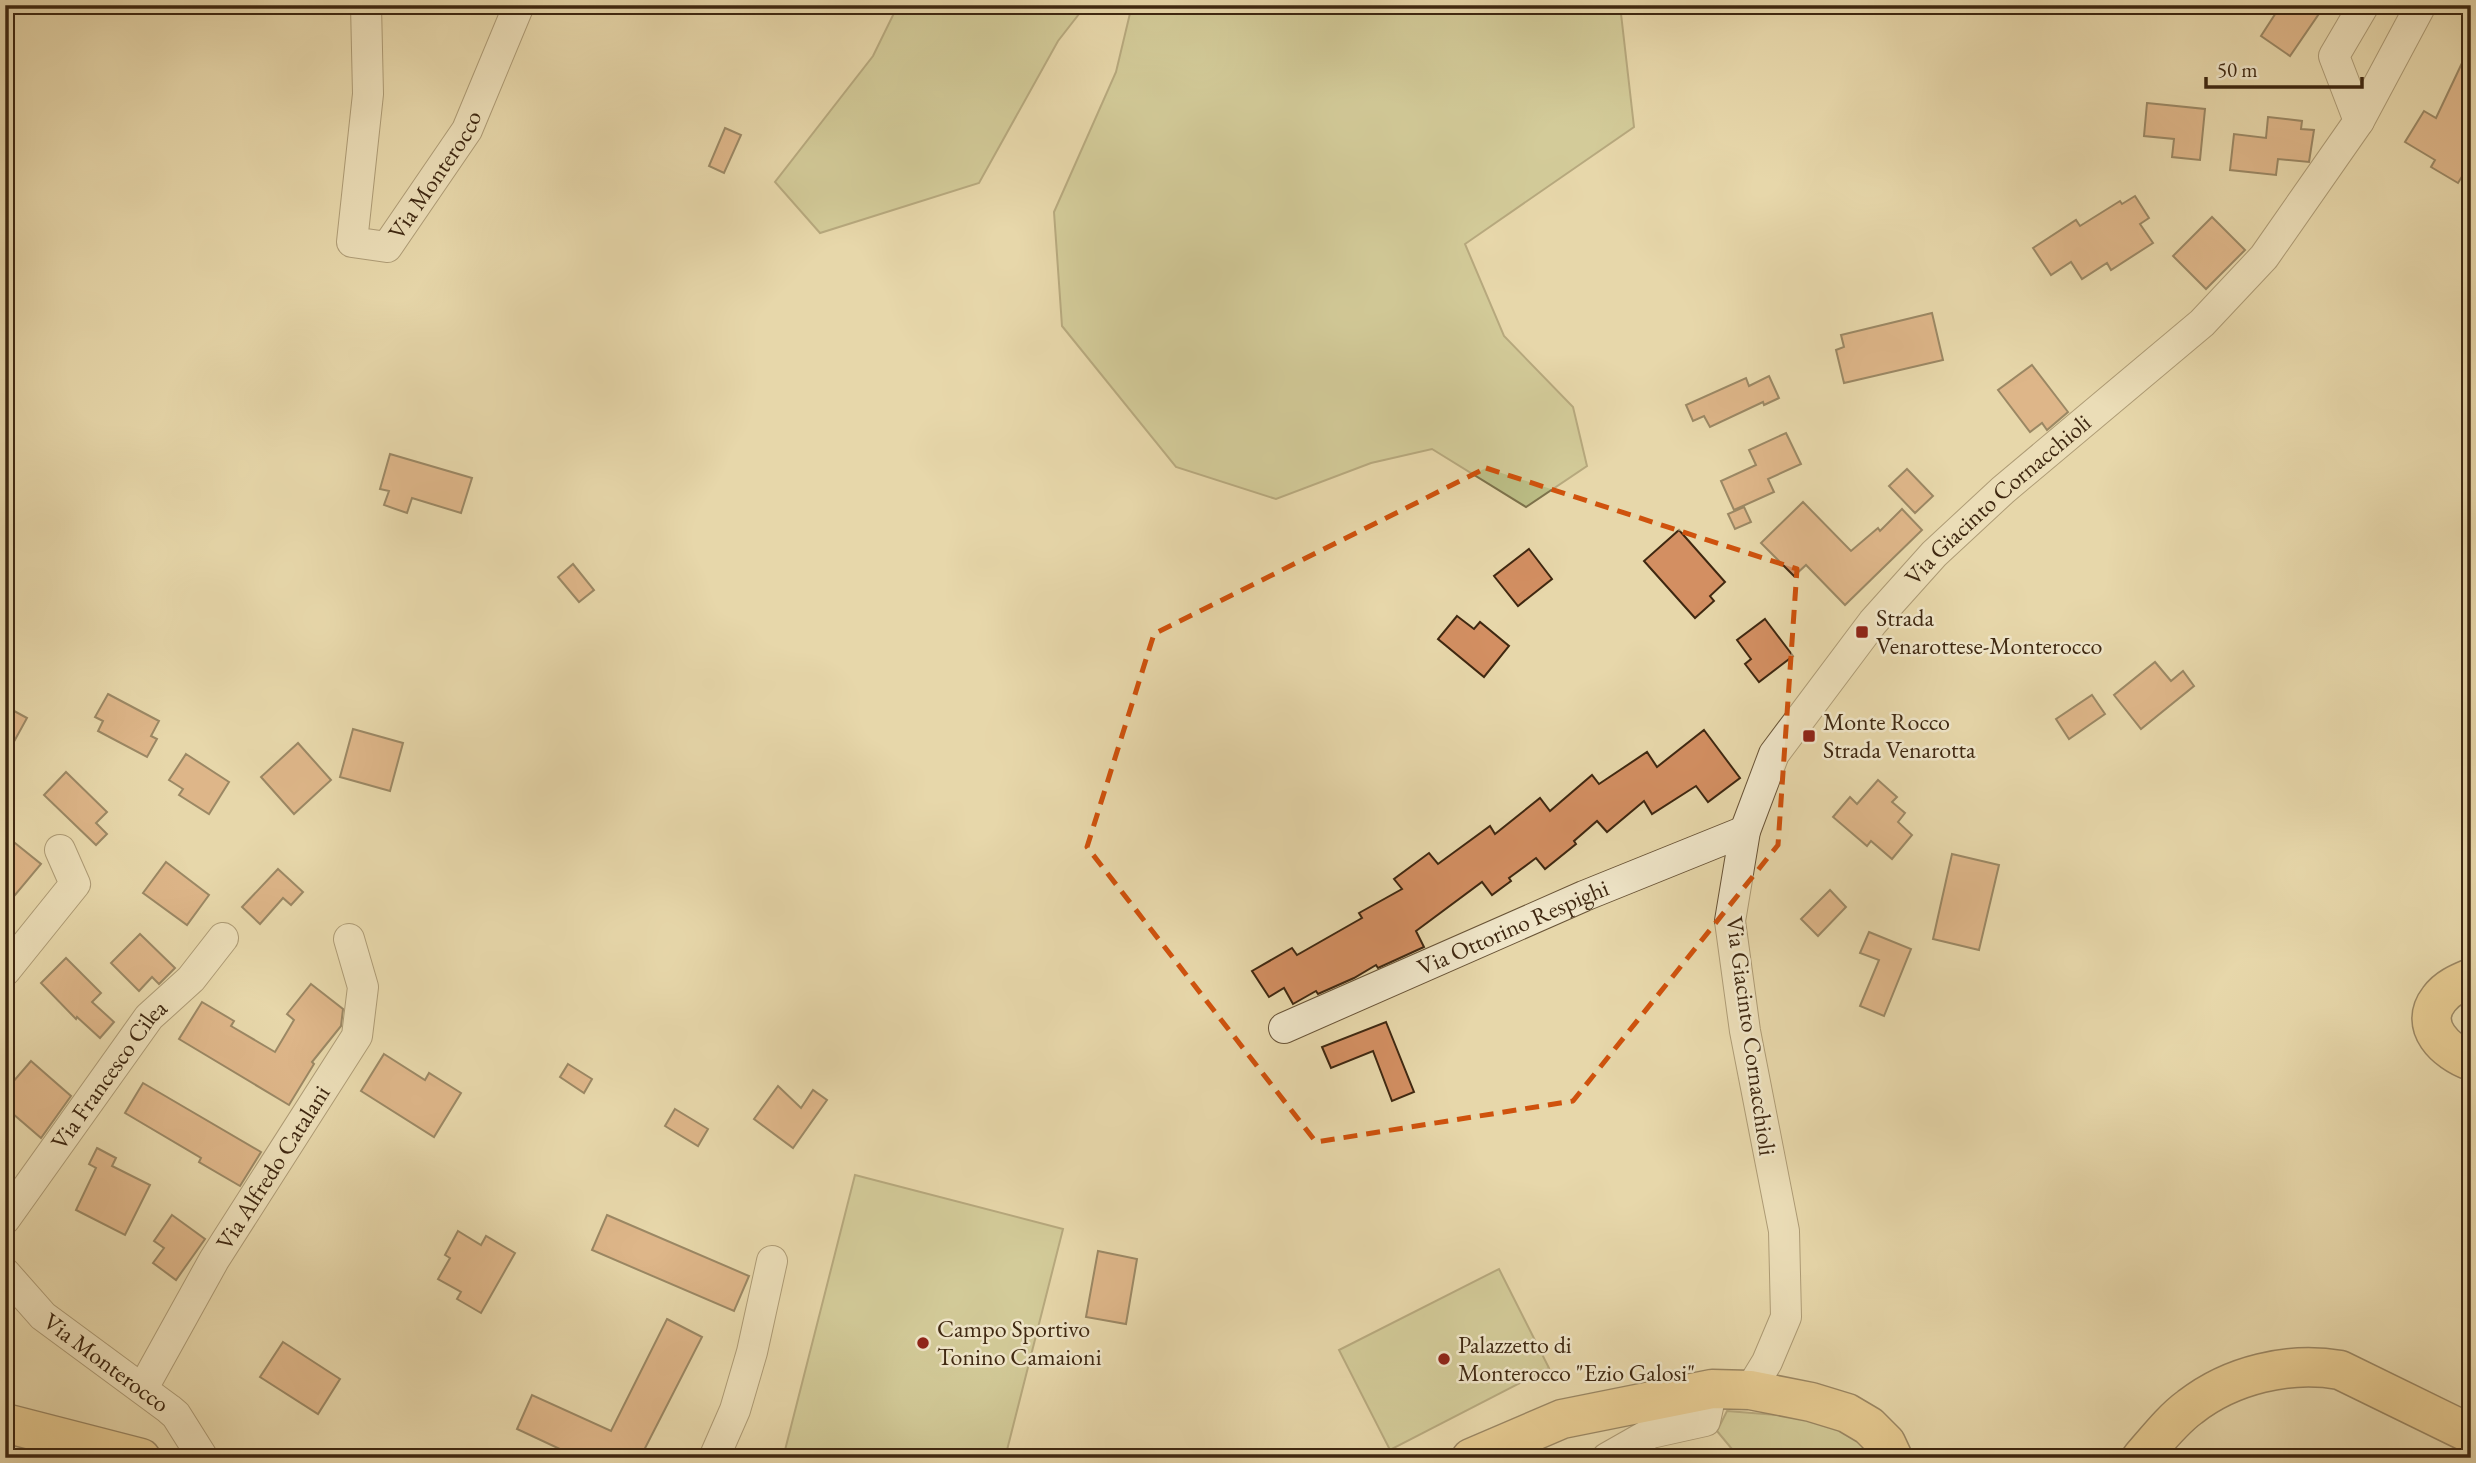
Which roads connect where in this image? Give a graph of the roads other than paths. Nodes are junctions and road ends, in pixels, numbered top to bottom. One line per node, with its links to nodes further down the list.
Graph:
1 (366, 5): 2 (street, Via Monterocco)
2 (519, 5)
3 (2364, 5): 5 (street)
4 (2412, 8): 5 (street, Via Giacinto Cornacchioli)
5 (2359, 121): 6 (street, Via Giacinto Cornacchioli)
6 (1745, 831): 12 (street, Via Ottorino Respighi); 19 (street, Via Giacinto Cornacchioli)
7 (60, 850): 10 (street)
8 (223, 938): 14 (street, Via Francesco Cilea)
9 (349, 939): 17 (street, Via Alfredo Catalani)
10 (5, 971)
11 (2471, 978): 13 (main road)
12 (1284, 1028)
13 (2471, 1061)
14 (5, 1219)
15 (772, 1261): 24 (street)
16 (5, 1273): 17 (street, Via Monterocco)
17 (144, 1388): 23 (street, Via Monterocco)
18 (1712, 1389): 19 (main road); 25 (main road); 26 (street)
19 (1758, 1392): 27 (main road)
20 (5, 1423): 22 (main road)
21 (2471, 1434): 28 (main road)
22 (141, 1458)
23 (203, 1458)
24 (714, 1458)
25 (1471, 1458)
26 (1607, 1458)
27 (1893, 1458)
28 (2141, 1458)

